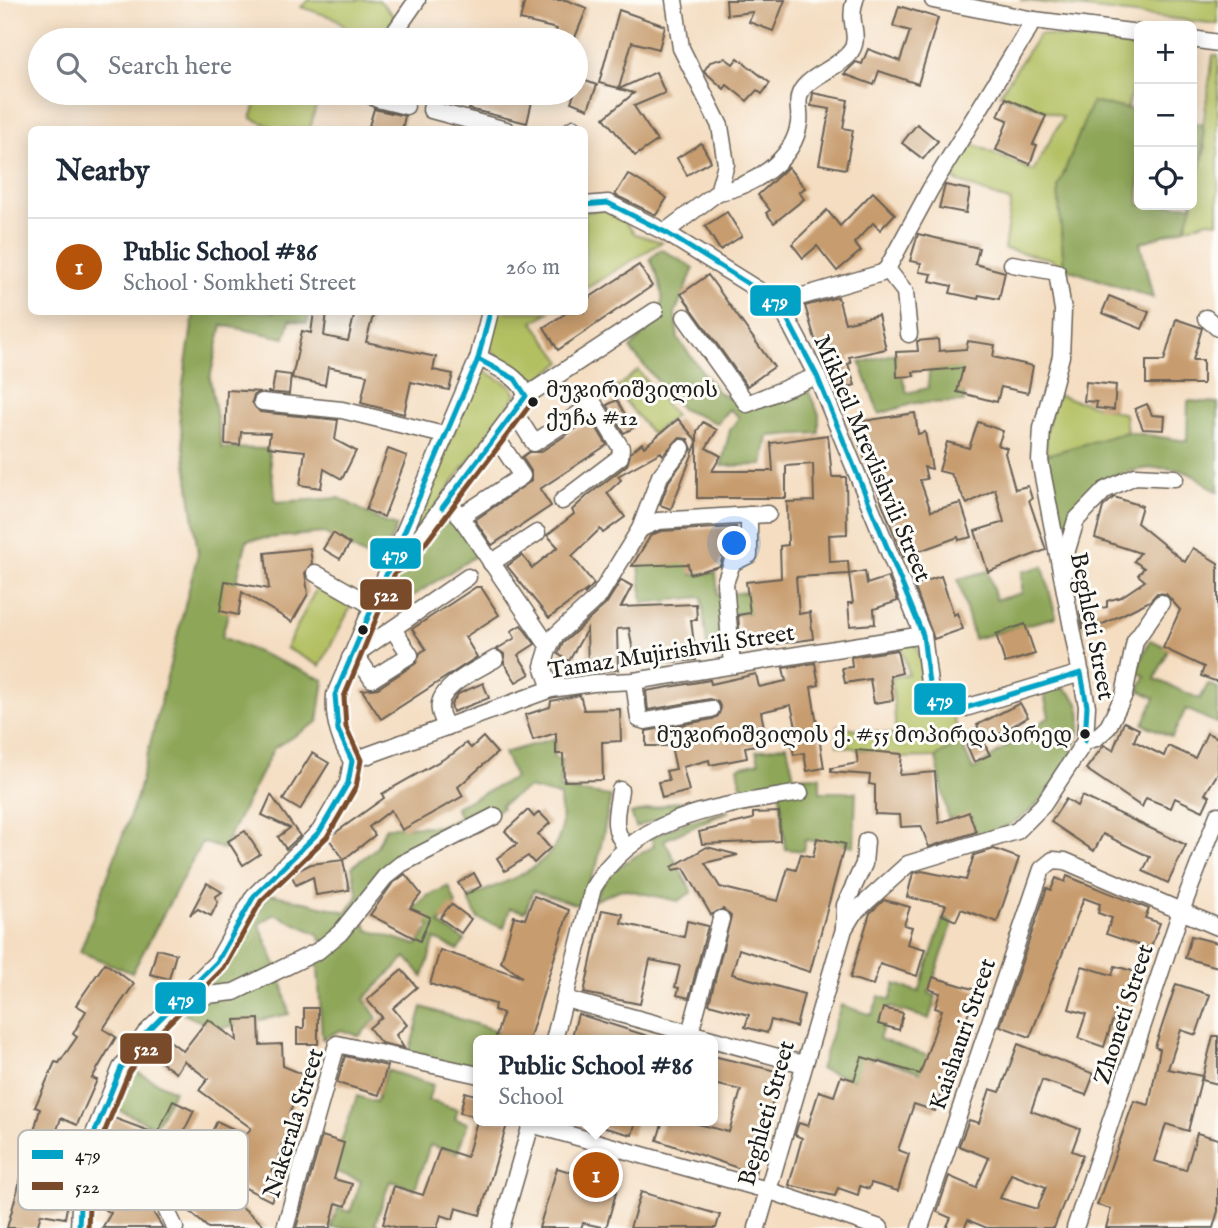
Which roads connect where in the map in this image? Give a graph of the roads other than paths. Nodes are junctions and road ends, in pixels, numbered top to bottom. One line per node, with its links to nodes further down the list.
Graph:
1 (417, 0): 6 (street)
2 (674, 0): 14 (street)
3 (855, 0): 14 (street)
4 (933, 0): 5 (street)
5 (1034, 20): 7 (street); 18 (street)
6 (399, 28)
7 (1134, 32)
8 (1197, 40): 9 (street)
9 (1218, 43)
10 (402, 105): 12 (street)
11 (432, 105): 13 (street)
12 (406, 106)
13 (491, 126)
14 (718, 192): 16 (street)
15 (588, 205): 16 (street)
16 (665, 232): 19 (street)
17 (1012, 264): 44 (street, Beghleti Street)
18 (887, 269): 19 (street); 23 (street)
19 (779, 303): 25 (street, Mikheil Mrevlishvili Street)
20 (654, 311): 26 (street)
21 (489, 315): 24 (street)
22 (685, 317): 25 (street)
23 (909, 334)
24 (478, 359): 26 (street); 29 (street)
25 (817, 376): 48 (street, Mikheil Mrevlishvili Street)
26 (526, 396): 28 (street)
27 (262, 402): 29 (street)
28 (515, 413): 30 (street); 34 (street)
29 (444, 435): 41 (street)
30 (496, 437): 33 (street); 37 (street)
31 (682, 448): 38 (street)
32 (1175, 478): 44 (street)
33 (449, 500): 37 (street); 41 (street)
34 (562, 501)
35 (768, 514): 36 (street)
36 (749, 515): 38 (street); 52 (street)
37 (460, 517): 40 (street)
38 (640, 529): 49 (street)
39 (537, 533): 40 (street)
40 (491, 563): 49 (street)
41 (388, 567): 46 (street)
42 (315, 573): 46 (street)
43 (468, 577): 47 (street)
44 (1065, 598): 53 (street, Beghleti Street)
45 (1161, 603): 58 (street)
46 (371, 605): 50 (street)
47 (393, 629): 50 (street); 50 (street)
48 (923, 635): 52 (street, Tamaz Mujirishvili Street); 53 (street, Mikheil Mrevlishvili Street)
49 (549, 647): 55 (street)
50 (353, 657): 59 (street)
51 (495, 659): 57 (street)
52 (733, 665): 54 (street, Tamaz Mujirishvili Street)
53 (1081, 673): 58 (street, Beghleti Street)
54 (634, 681): 55 (street, Tamaz Mujirishvili Street); 56 (street)
55 (551, 690): 57 (street, Tamaz Mujirishvili Street)
56 (711, 709)
57 (447, 727): 59 (street, Tamaz Mujirishvili Street)
58 (1085, 741): 69 (street, Beghleti Street)
59 (352, 761): 70 (street)
60 (620, 790): 65 (street)
61 (800, 793): 65 (street)
62 (1218, 815): 66 (street, Zhoneti Street)
63 (495, 816): 70 (street)
64 (866, 841): 69 (street)
65 (626, 846): 71 (street)
66 (1181, 911): 68 (street); 90 (street, Kaishauri Street); 91 (street, Zhoneti Street)
67 (721, 919): 72 (street)
68 (1218, 927)
69 (844, 929): 76 (street, Beghleti Street)
70 (181, 998): 80 (street)
71 (565, 999): 72 (street); 73 (street)
72 (690, 1033): 74 (street)
73 (555, 1035)
74 (697, 1035)
75 (718, 1041): 76 (street)
76 (803, 1064): 81 (street, Beghleti Street)
77 (473, 1074): 86 (street, Nakerala Street)
78 (531, 1126): 87 (street)
79 (546, 1126): 81 (street)
80 (95, 1130)
81 (767, 1190): 88 (street, Beghleti Street); 89 (street)
82 (80, 1210): 84 (street)
83 (166, 1210): 85 (street)
84 (79, 1228)
85 (175, 1228)
86 (285, 1228)
87 (501, 1228)
88 (757, 1228)
89 (880, 1228)
90 (920, 1228)
91 (1075, 1228)

